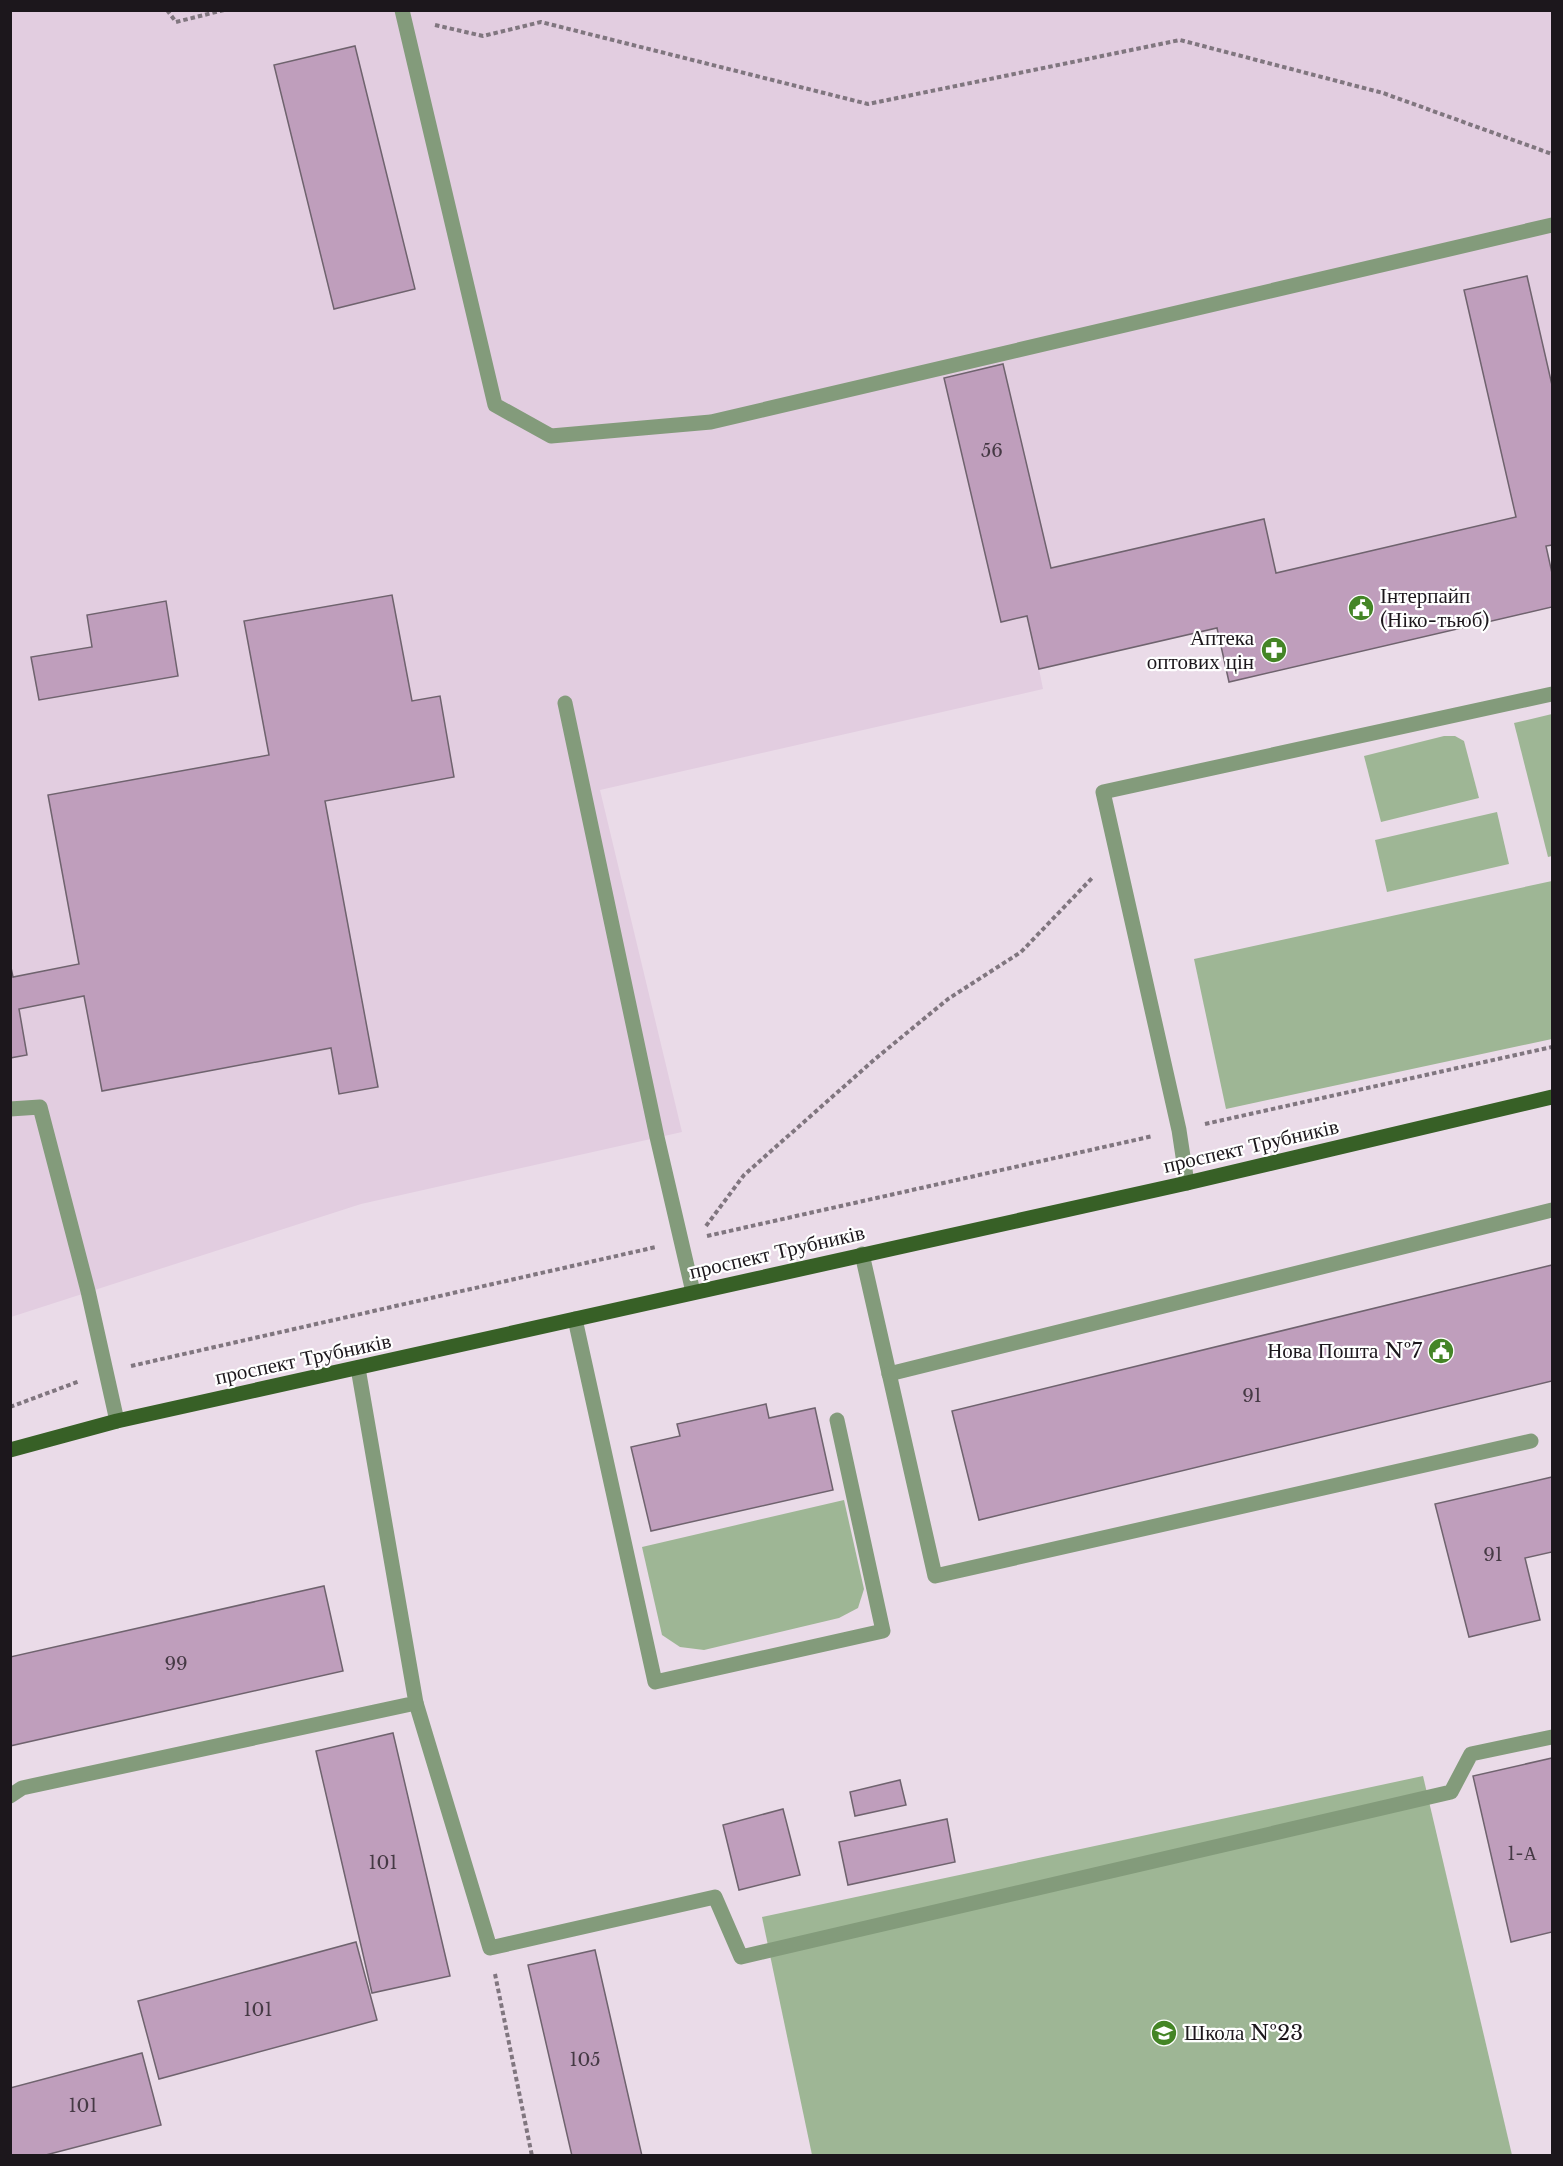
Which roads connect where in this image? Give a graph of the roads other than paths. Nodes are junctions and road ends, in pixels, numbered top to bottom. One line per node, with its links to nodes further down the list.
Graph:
1 (403, 14): 2 (lane)
2 (1552, 225)
3 (1552, 694): 7 (lane)
4 (565, 704): 10 (lane)
5 (1552, 1096): 7 (main road, проспект Трубників)
6 (10, 1108): 15 (lane)
7 (1187, 1183): 9 (main road, проспект Трубників)
8 (1552, 1210): 13 (lane)
9 (862, 1254): 10 (main road, проспект Трубників); 13 (lane)
10 (693, 1292): 11 (main road, проспект Трубників)
11 (574, 1319): 12 (main road, проспект Трубників); 14 (lane)
12 (358, 1368): 15 (main road, проспект Трубників); 18 (lane)
13 (889, 1374): 16 (lane)
14 (837, 1420)
15 (117, 1421): 17 (main road, проспект Трубників)
16 (1531, 1442)
17 (10, 1450)
18 (416, 1703): 19 (lane); 20 (lane)
19 (1552, 1737)
20 (10, 1796)

